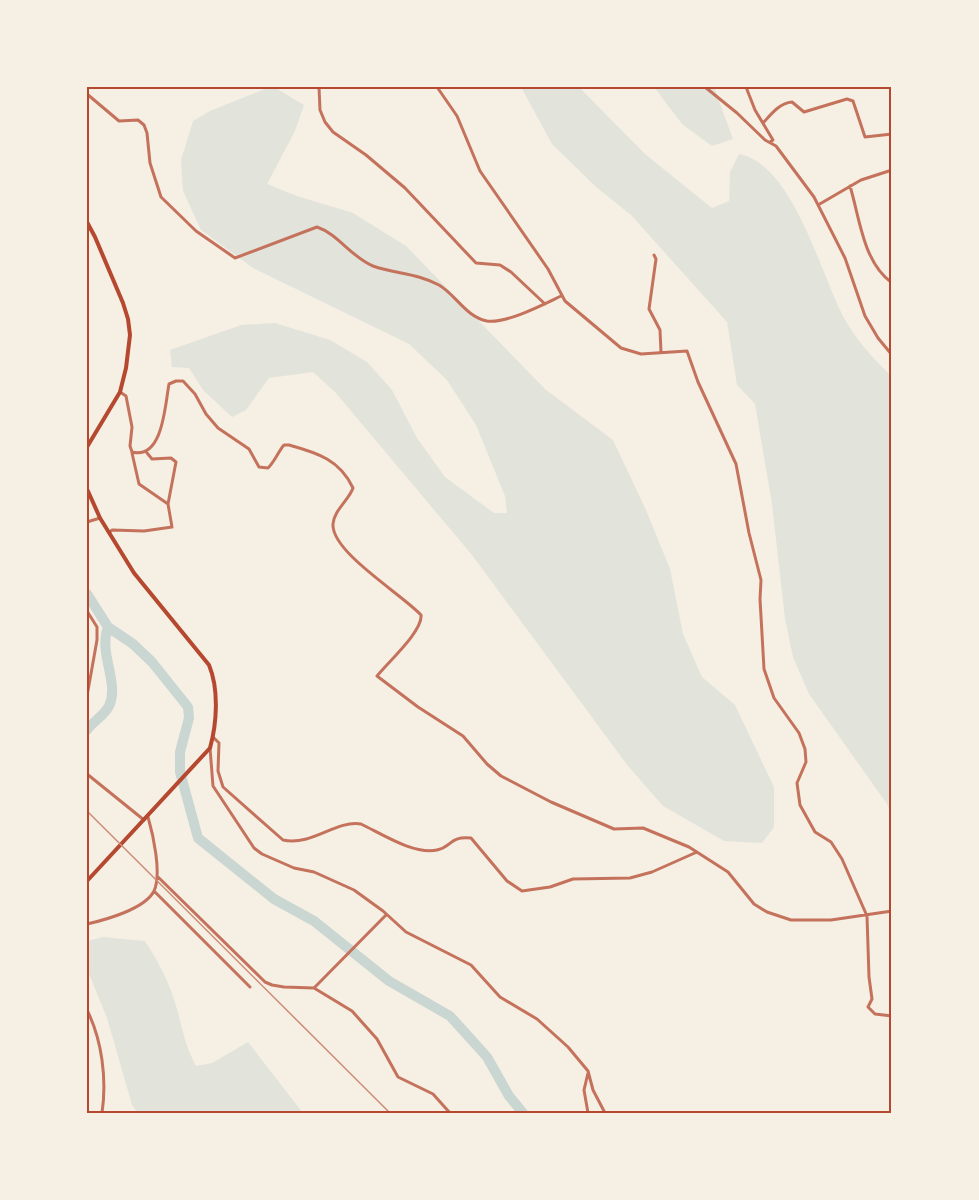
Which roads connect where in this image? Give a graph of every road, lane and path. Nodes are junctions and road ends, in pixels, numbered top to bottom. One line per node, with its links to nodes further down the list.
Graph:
1 (319, 87): 16 (street)
2 (437, 87): 15 (street)
3 (705, 87): 8 (street)
4 (746, 87): 6 (street)
5 (87, 94): 16 (street)
6 (764, 122): 7 (street); 8 (street)
7 (892, 134)
8 (770, 142): 11 (street)
9 (892, 170): 10 (street)
10 (850, 186): 11 (street); 14 (street)
11 (818, 205): 18 (street)
12 (87, 222): 19 (main road)
13 (654, 255): 17 (street)
14 (892, 283)
15 (561, 296): 16 (street); 17 (street)
16 (545, 304)
17 (662, 352): 40 (street)
18 (892, 356)
19 (120, 392): 20 (main road); 22 (street)
20 (87, 447)
21 (146, 452): 22 (street); 24 (street); 34 (street)
22 (132, 453): 24 (street)
23 (87, 489): 25 (main road)
24 (168, 504): 27 (street)
25 (100, 518): 26 (street); 27 (main road)
26 (87, 522)
27 (109, 533): 30 (main road)
28 (87, 611): 29 (street)
29 (87, 696)
30 (213, 737): 31 (main road); 34 (street)
31 (210, 748): 33 (main road); 39 (street)
32 (87, 774): 33 (street)
33 (146, 819): 35 (street); 36 (main road)
34 (697, 852): 40 (street)
35 (157, 876): 37 (street); 43 (street)
36 (87, 881)
37 (154, 891): 41 (street); 42 (street)
38 (892, 911): 40 (street)
39 (387, 914): 43 (street); 46 (street)
40 (867, 916): 45 (street)
41 (87, 924)
42 (250, 987)
43 (314, 988): 48 (street)
44 (87, 1010): 47 (street)
45 (892, 1016)
46 (588, 1071): 49 (street); 50 (street)
47 (102, 1113)
48 (450, 1113)
49 (588, 1113)
50 (605, 1113)

